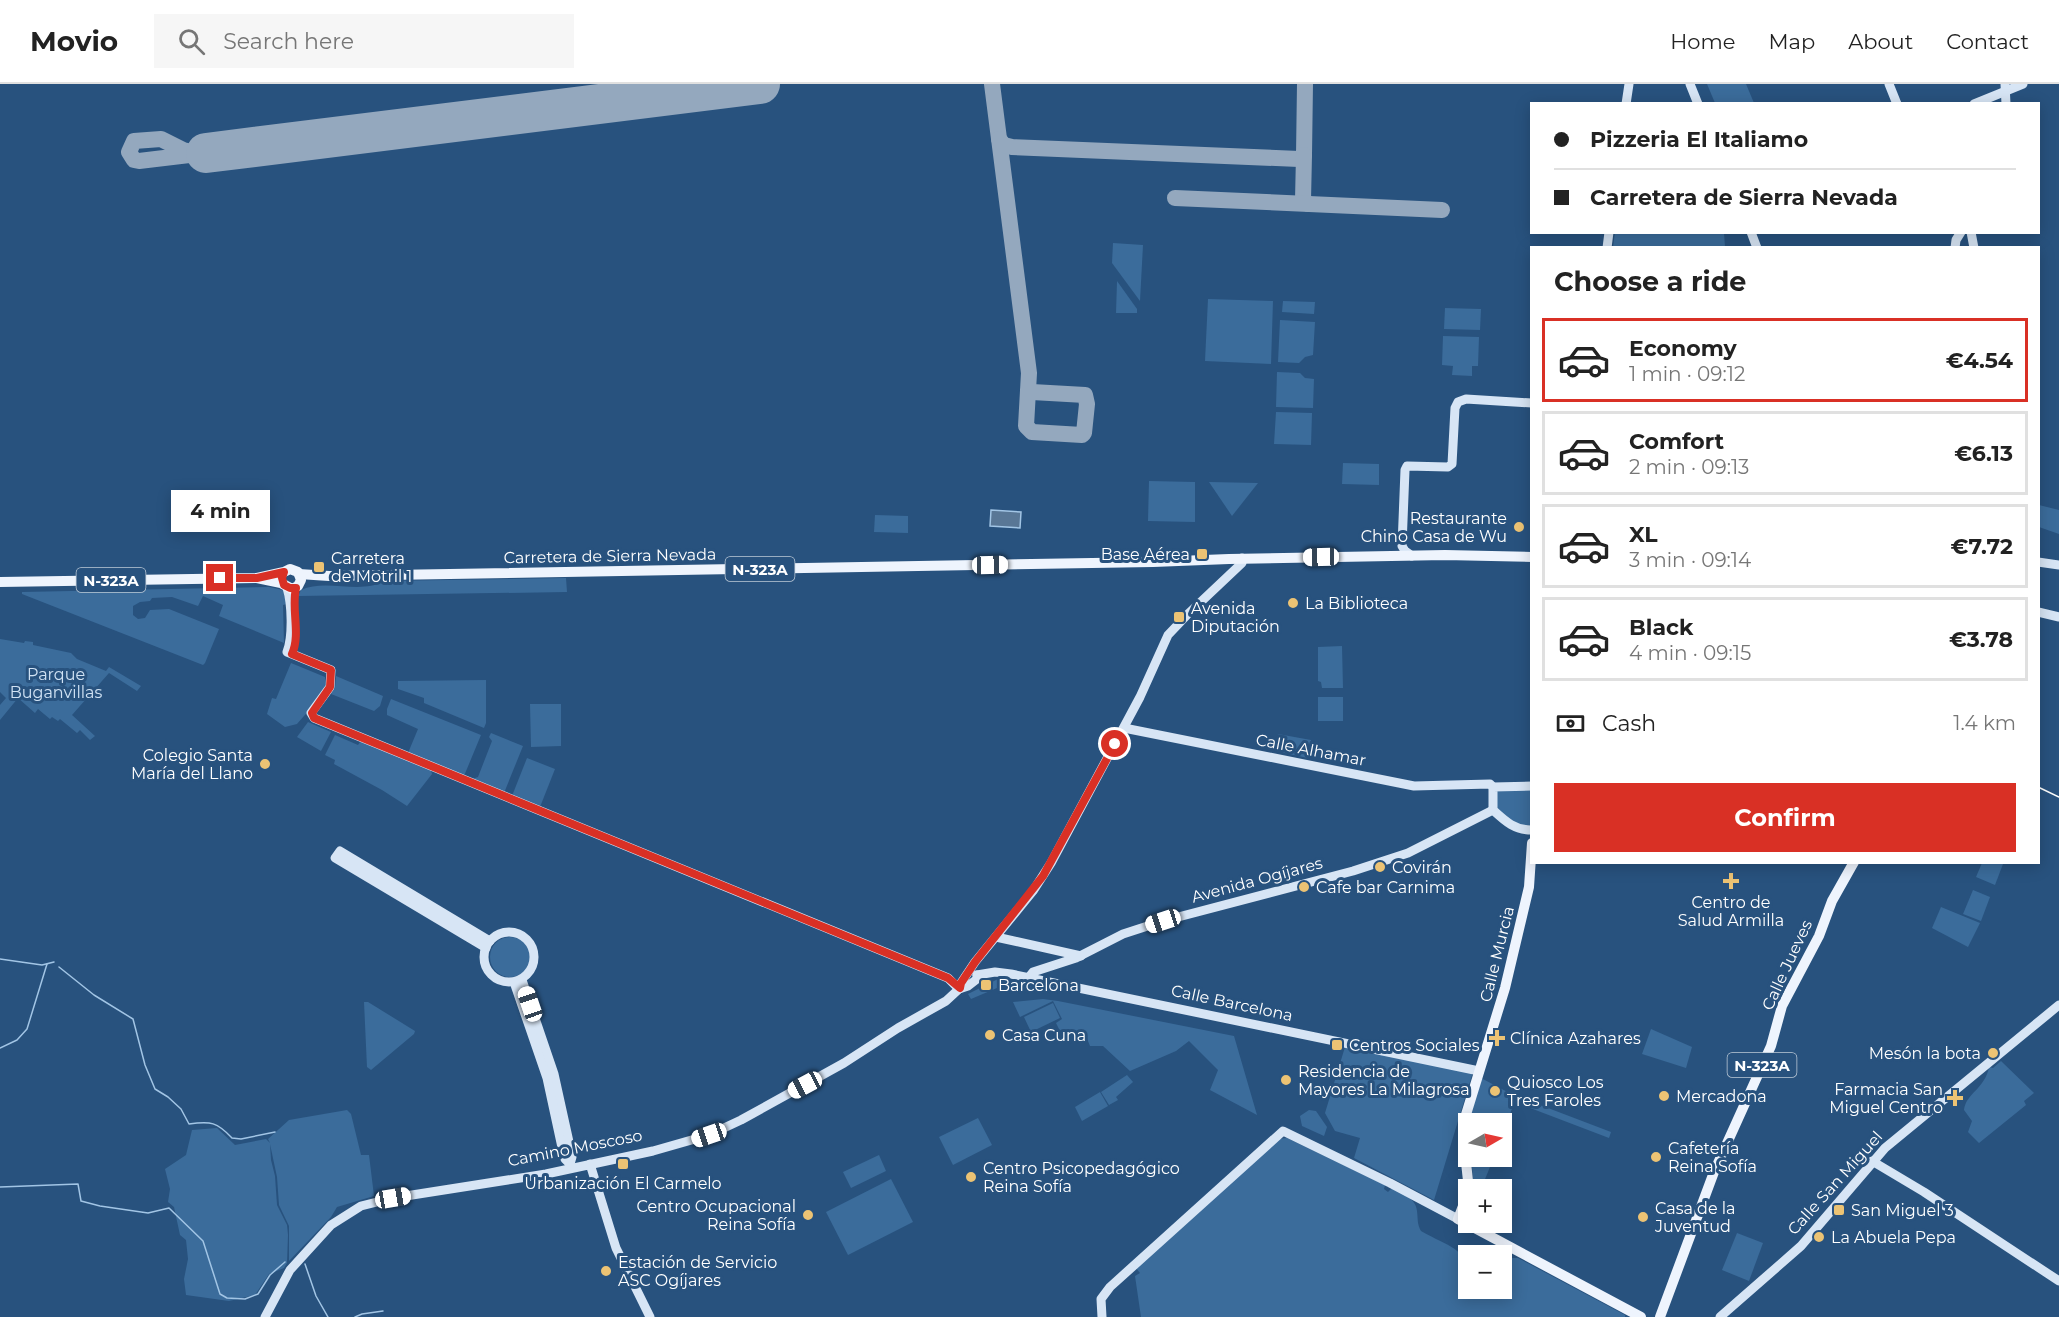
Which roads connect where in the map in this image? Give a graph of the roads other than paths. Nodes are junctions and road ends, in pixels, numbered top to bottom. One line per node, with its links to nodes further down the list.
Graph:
1 (1629, 84): 6 (street)
2 (1690, 84): 7 (street)
3 (1889, 84): 8 (street)
4 (2023, 84): 5 (street)
5 (2005, 88): 9 (street)
6 (1626, 102)
7 (1697, 102)
8 (1896, 102)
9 (1978, 102)
10 (1530, 403): 11 (street)
11 (1402, 546): 12 (street); 13 (street)
12 (1410, 555): 13 (main road, N-323A); 14 (main road, N-323A); 15 (street)
13 (1389, 556): 16 (main road, N-323A)
14 (1530, 557)
15 (1434, 560): 16 (main road, N-323A); 17 (main road, N-323A)
16 (1242, 561): 22 (main road, Carretera de Sierra Nevada / N-323A); 25 (street)
17 (1530, 562)
18 (2040, 562): 19 (street)
19 (2059, 565)
20 (257, 578): 21 (main road, N-323A); 22 (main road, N-323A); 22 (main road, N-323A)
21 (0, 582)
22 (293, 583): 38 (street)
23 (2040, 612): 24 (street)
24 (2059, 617)
25 (1124, 728): 27 (street, Calle Alhamar); 32 (street)
26 (1530, 786): 27 (street, Calle Alhamar)
27 (1493, 788): 28 (street)
28 (1493, 810): 29 (street); 34 (street, Avenida Ogíjares)
29 (1530, 830)
30 (1531, 864): 40 (main road, Calle Murcia)
31 (1853, 864): 56 (main road, Calle Jueves / N-323A)
32 (996, 937): 34 (street); 35 (street)
33 (488, 944): 33 (street); 37 (street); 37 (street)
34 (1081, 956): 36 (street, Avenida Ogíjares)
35 (977, 968): 36 (street, Calle Barcelona); 38 (street, Camino Moscoso)
36 (1029, 977): 40 (street, Calle Barcelona)
37 (518, 981): 43 (street)
38 (960, 988): 41 (street, Camino Moscoso)
39 (2059, 1005): 42 (street, Calle San Miguel)
40 (1480, 1068): 47 (main road, Calle Murcia)
41 (619, 1156): 43 (street, Camino Moscoso); 44 (street, Camino Moscoso)
42 (1872, 1161): 51 (street); 57 (street, Calle San Miguel)
43 (576, 1164): 44 (street, Camino Moscoso); 45 (street, Camino Moscoso); 46 (street); 48 (street, Camino Moscoso)
44 (591, 1168): 45 (street); 53 (street)
45 (546, 1174): 46 (street, Camino Moscoso)
46 (534, 1176): 48 (street, Camino Moscoso)
47 (1468, 1179)
48 (494, 1181): 52 (street, Camino Moscoso)
49 (1458, 1219): 54 (street)
50 (1484, 1233): 55 (main road)
51 (2059, 1281)
52 (265, 1317)
53 (650, 1317)
54 (1102, 1317)
55 (1641, 1317)
56 (1660, 1317)
57 (1720, 1317)

